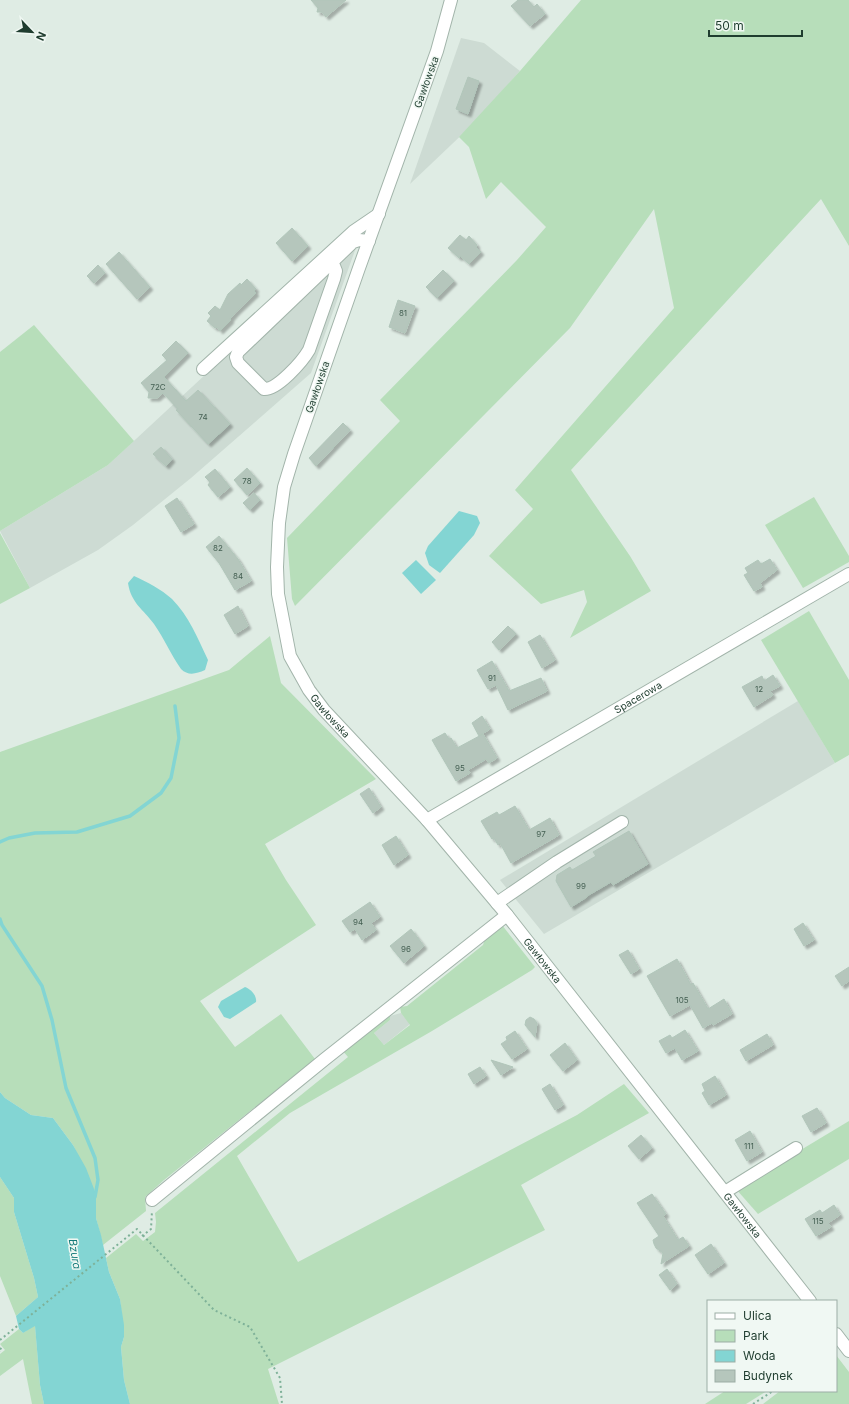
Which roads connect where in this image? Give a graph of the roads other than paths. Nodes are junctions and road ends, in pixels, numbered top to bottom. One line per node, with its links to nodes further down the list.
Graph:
1 (451, 0): 2 (street, Gawłowska)
2 (379, 214): 3 (street, Gawłowska); 5 (street)
3 (369, 241): 4 (street); 7 (street, Gawłowska)
4 (332, 262): 4 (street)
5 (203, 369)
6 (849, 574): 7 (street, Spacerowa)
7 (427, 820): 9 (street, Gawłowska)
8 (622, 822): 9 (street)
9 (497, 903): 10 (street, Gawłowska)
10 (507, 915): 12 (street, Gawłowska); 13 (street)
11 (796, 1148): 12 (street)
12 (725, 1192): 14 (street, Gawłowska)
13 (152, 1200)
14 (809, 1300)
15 (837, 1335): 16 (street)
16 (849, 1351)

